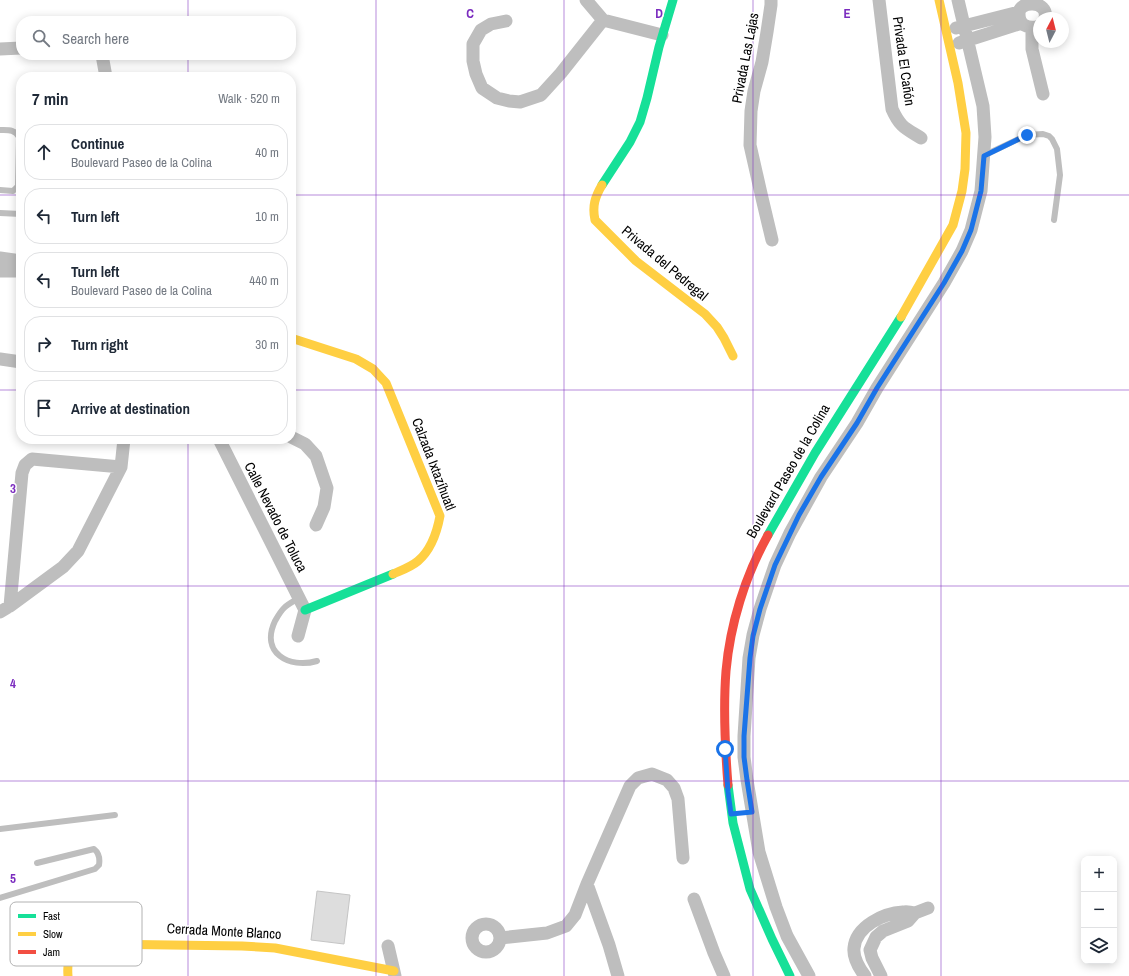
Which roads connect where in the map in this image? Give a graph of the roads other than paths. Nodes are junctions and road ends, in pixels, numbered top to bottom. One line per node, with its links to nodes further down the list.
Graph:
1 (586, 0): 9 (street)
2 (673, 0): 13 (street, Privada del Pedregal)
3 (771, 0): 30 (street, Privada Las Lajas)
4 (879, 0): 23 (street, Privada El Cañón)
5 (939, 0): 12 (street, Boulevard Paseo de la Colina)
6 (958, 0): 11 (street)
7 (1046, 12): 8 (street)
8 (1027, 15): 11 (street); 14 (street); 20 (street)
9 (603, 20): 10 (street); 13 (street)
10 (506, 21)
11 (964, 26): 12 (street); 14 (street)
12 (946, 30): 15 (street, Boulevard Paseo de la Colina)
13 (662, 35): 36 (street, Privada del Pedregal)
14 (968, 40): 15 (street); 24 (street)
15 (949, 45): 50 (street, Boulevard Paseo de la Colina)
16 (16, 48): 17 (street)
17 (0, 49)
18 (103, 60): 19 (street)
19 (105, 72)
20 (1043, 94)
21 (0, 130): 22 (lane)
22 (16, 132)
23 (921, 138)
24 (984, 156): 29 (lane); 49 (street)
25 (16, 188): 26 (lane)
26 (0, 190)
27 (0, 214): 28 (lane)
28 (16, 214)
29 (1054, 220)
30 (772, 240)
31 (0, 258): 32 (street)
32 (16, 260)
33 (0, 271): 34 (street)
34 (16, 271)
35 (296, 340): 46 (street, Calzada Ixtazíhuatl)
36 (733, 356)
37 (0, 359): 38 (street)
38 (16, 361)
39 (296, 440): 43 (street)
40 (123, 444): 42 (street)
41 (222, 444): 44 (street, Calle Nevado de Toluca)
42 (120, 467): 45 (street); 45 (street)
43 (316, 525)
44 (299, 598): 46 (street, Calle Nevado de Toluca); 48 (lane)
45 (5, 609)
46 (305, 610): 47 (street)
47 (298, 636)
48 (317, 661)
49 (752, 812): 50 (street); 69 (street)
50 (731, 814): 68 (street, Boulevard Paseo de la Colina)
51 (115, 815): 52 (lane)
52 (0, 829)
53 (683, 858): 55 (street)
54 (37, 863): 56 (lane)
55 (587, 884): 60 (street); 66 (street)
56 (0, 898)
57 (694, 899): 67 (street)
58 (928, 908): 59 (street)
59 (915, 913): 70 (street); 71 (street)
60 (500, 938)
61 (142, 945): 64 (street, Cerrada Monte Blanco)
62 (388, 946): 64 (street)
63 (66, 966): 65 (street, Cerrada Monte Blanco)
64 (394, 973)
65 (68, 976)
66 (618, 976)
67 (724, 976)
68 (790, 976)
69 (809, 976)
70 (865, 976)
71 (881, 976)

